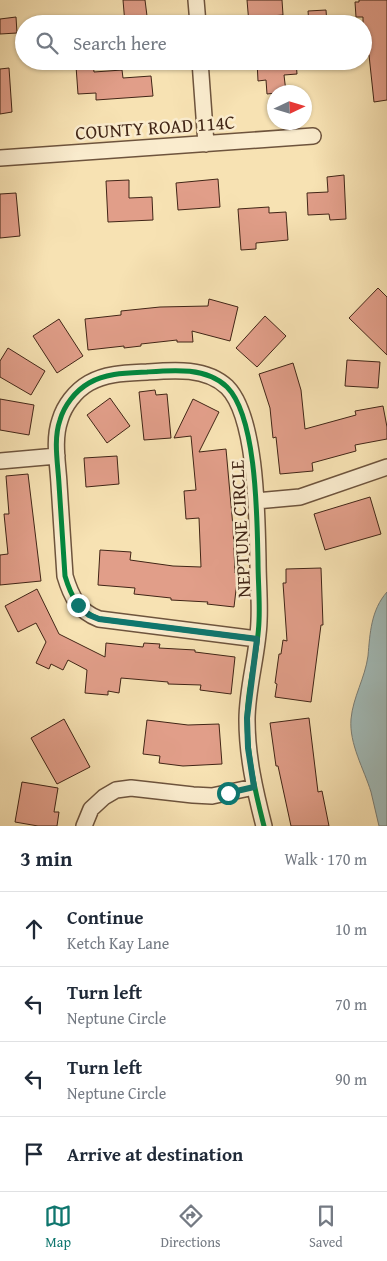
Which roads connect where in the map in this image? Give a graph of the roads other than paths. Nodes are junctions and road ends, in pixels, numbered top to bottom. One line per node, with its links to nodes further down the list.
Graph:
1 (196, 0): 2 (street)
2 (197, 15)
3 (201, 70): 5 (street)
4 (314, 136): 5 (street, COUNTY ROAD 114C)
5 (206, 144): 6 (street, COUNTY ROAD 114C)
6 (0, 158)
7 (57, 456): 8 (street); 10 (street, NEPTUNE CIRCLE); 11 (street, NEPTUNE CIRCLE)
8 (0, 461)
9 (387, 467): 10 (street)
10 (256, 501): 11 (street, NEPTUNE CIRCLE)
11 (257, 639): 12 (street, NEPTUNE CIRCLE)
12 (254, 787): 13 (street); 14 (street, NEPTUNE CIRCLE)
13 (84, 826)
14 (264, 826)

